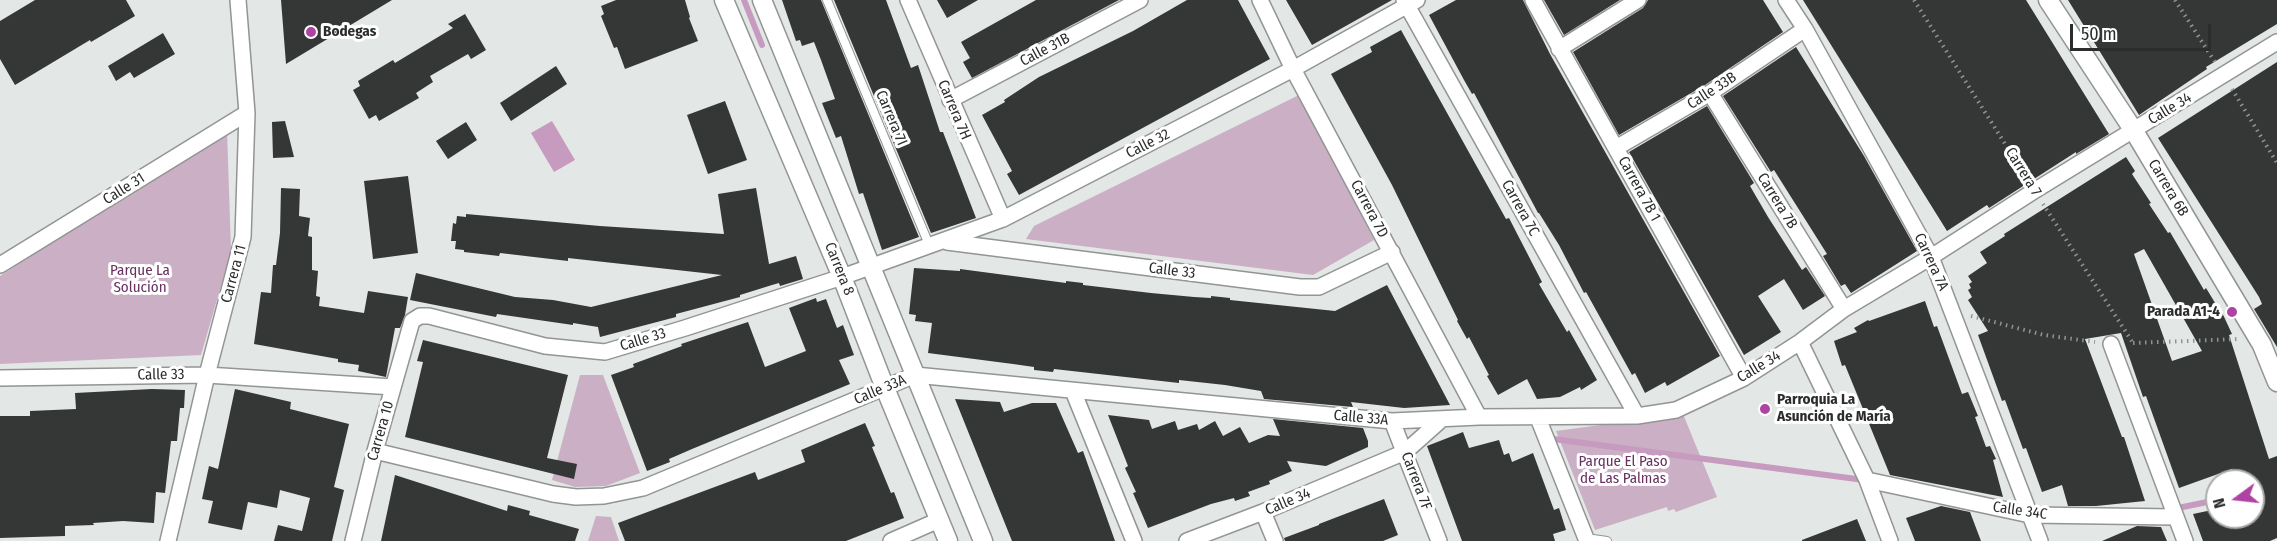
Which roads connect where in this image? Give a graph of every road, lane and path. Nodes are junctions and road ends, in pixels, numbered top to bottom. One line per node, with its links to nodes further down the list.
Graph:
1 (238, 0): 20 (street, Carrera 11)
2 (724, 0): 30 (street, Carrera 8)
3 (762, 0): 29 (street, Carrera 8)
4 (827, 0): 25 (lane, Carrera 7I)
5 (908, 0): 19 (street, Carrera 7H)
6 (1140, 0): 19 (street, Calle 31B)
7 (1260, 0): 17 (street, Carrera 7D)
8 (1533, 0): 16 (street, Carrera 7B 1)
9 (1638, 0): 16 (street)
10 (1786, 0): 14 (street, Carrera 7A)
11 (1914, 0): 23 (path, Carrera 7)
12 (2048, 0): 21 (street, Carrera 6B)
13 (1409, 2): 17 (street, Calle 32); 45 (street, Carrera 7C)
14 (1804, 28): 18 (street, Calle 33B); 27 (street, Carrera 7A)
15 (2277, 42): 21 (street, Calle 34)
16 (1559, 49): 22 (street, Carrera 7B 1)
17 (1293, 69): 24 (street, Calle 32); 26 (street, Carrera 7D)
18 (1710, 93): 22 (street, Calle 33B); 31 (street, Carrera 7B)
19 (950, 100): 24 (street, Carrera 7H)
20 (247, 113): 28 (street, Calle 31); 37 (street, Carrera 11)
21 (2134, 131): 23 (street, Calle 34); 36 (street, Carrera 6B)
22 (1616, 148): 40 (street, Carrera 7B 1)
23 (2034, 191): 27 (street, Calle 34); 34 (path, Carrera 7)
24 (1003, 219): 25 (street, Calle 32)
25 (937, 244): 26 (street, Calle 33); 29 (street, Calle 32)
26 (1392, 252): 46 (street, Carrera 7D)
27 (1931, 257): 31 (street, Calle 34); 54 (street, Carrera 7A)
28 (0, 264)
29 (870, 267): 30 (street, Calle 33); 38 (street, Carrera 8)
30 (843, 277): 32 (street, Calle 33); 43 (street, Carrera 8)
31 (1844, 309): 33 (street, Calle 34)
32 (412, 321): 42 (street, Carrera 10)
33 (1800, 342): 40 (street, Calle 34); 52 (street)
34 (2133, 343)
35 (2111, 344): 55 (street)
36 (2270, 345): 41 (street, Carrera 6B)
37 (207, 375): 39 (street, Calle 33); 42 (street, Calle 33); 58 (street, Carrera 11)
38 (915, 375): 43 (street, Calle 33A); 44 (street, Calle 33A); 62 (street, Carrera 8)
39 (0, 378)
40 (1744, 378): 45 (street, Calle 34)
41 (2277, 382)
42 (393, 387): 50 (street, Carrera 10)
43 (885, 388): 50 (street, Calle 33A); 56 (street, Carrera 8)
44 (1073, 391): 49 (street, Calle 33A); 63 (street)
45 (1637, 416): 47 (street, Calle 34)
46 (1479, 417): 47 (street, Calle 34); 48 (street, Calle 34)
47 (1538, 418): 57 (street)
48 (1441, 420): 49 (street, Calle 33A); 51 (street, Calle 34)
49 (1392, 421): 51 (street, Carrera 7F)
50 (375, 451): 59 (street, Carrera 10)
51 (1405, 452): 53 (street, Calle 34); 66 (street, Carrera 7F)
52 (1867, 480): 54 (street, Calle 34C); 68 (street)
53 (1263, 512): 64 (street, Calle 34); 65 (street)
54 (2030, 515): 55 (street, Calle 34C); 69 (street, Carrera 7A)
55 (2175, 517): 70 (street)
56 (939, 520): 60 (street); 61 (street, Carrera 8)
57 (1587, 540): 67 (lane)
58 (168, 541)
59 (353, 541)
60 (891, 541)
61 (948, 541)
62 (983, 541)
63 (1134, 541)
64 (1187, 541)
65 (1275, 541)
66 (1439, 541)
67 (1606, 541)
68 (1890, 541)
69 (2040, 541)
70 (2185, 541)

